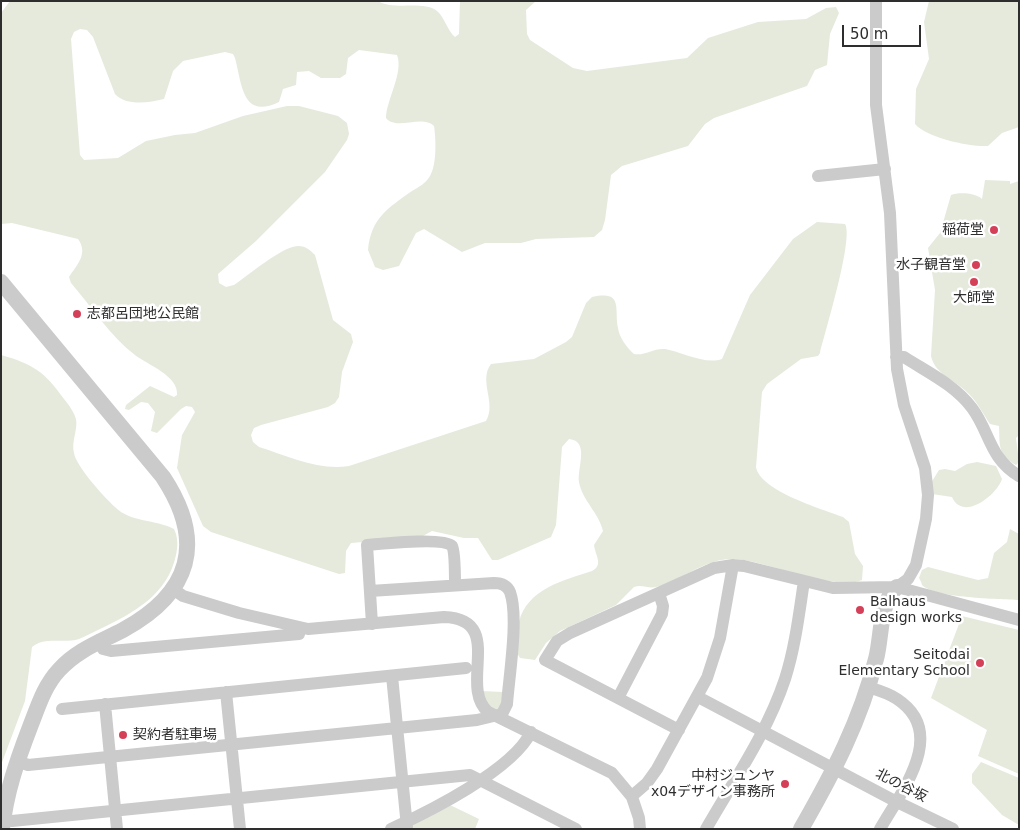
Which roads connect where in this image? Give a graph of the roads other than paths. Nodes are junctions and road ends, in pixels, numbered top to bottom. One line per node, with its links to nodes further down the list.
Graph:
1 (876, 1): 2 (street)
2 (885, 169): 3 (street); 5 (street)
3 (818, 176)
4 (1, 282): 11 (street)
5 (896, 357): 6 (street); 10 (street)
6 (1019, 476)
7 (732, 565): 8 (street); 13 (street); 22 (street)
8 (804, 581): 10 (street); 29 (street)
9 (455, 585): 12 (street); 12 (street); 26 (street)
10 (897, 587): 14 (street); 20 (street)
11 (172, 589): 16 (street); 17 (street)
12 (370, 591): 15 (street)
13 (658, 593): 23 (street); 23 (street)
14 (1019, 620)
15 (372, 624): 16 (street); 26 (street)
16 (300, 628): 17 (street)
17 (99, 640): 33 (street)
18 (466, 668): 19 (street)
19 (392, 676): 21 (street); 27 (street)
20 (868, 687): 34 (street); 39 (street)
21 (226, 692): 24 (street); 31 (street)
22 (698, 697): 28 (street); 29 (street, 北の谷坂)
23 (618, 698): 28 (street)
24 (105, 704): 25 (street); 32 (street)
25 (62, 709)
26 (498, 716): 27 (street); 30 (street)
27 (397, 728): 31 (street); 36 (street)
28 (679, 730): 37 (street)
29 (762, 731): 34 (street, 北の谷坂); 48 (street)
30 (531, 732): 35 (street); 37 (street)
31 (232, 745): 32 (street); 38 (street)
32 (110, 757): 33 (street); 40 (street)
33 (17, 761): 41 (street)
34 (835, 770): 39 (street, 北の谷坂); 49 (street)
35 (480, 780): 36 (street); 42 (street); 46 (street)
36 (402, 782): 38 (street); 42 (street)
37 (632, 796): 47 (street)
38 (237, 799): 40 (street); 44 (street)
39 (895, 801): 50 (street); 51 (street, 北の谷坂)
40 (116, 811): 41 (street); 43 (street)
41 (2, 824)
42 (407, 825): 45 (street)
43 (117, 829)
44 (240, 829)
45 (391, 829)
46 (576, 829)
47 (640, 829)
48 (706, 829)
49 (801, 829)
50 (880, 829)
51 (952, 829)

